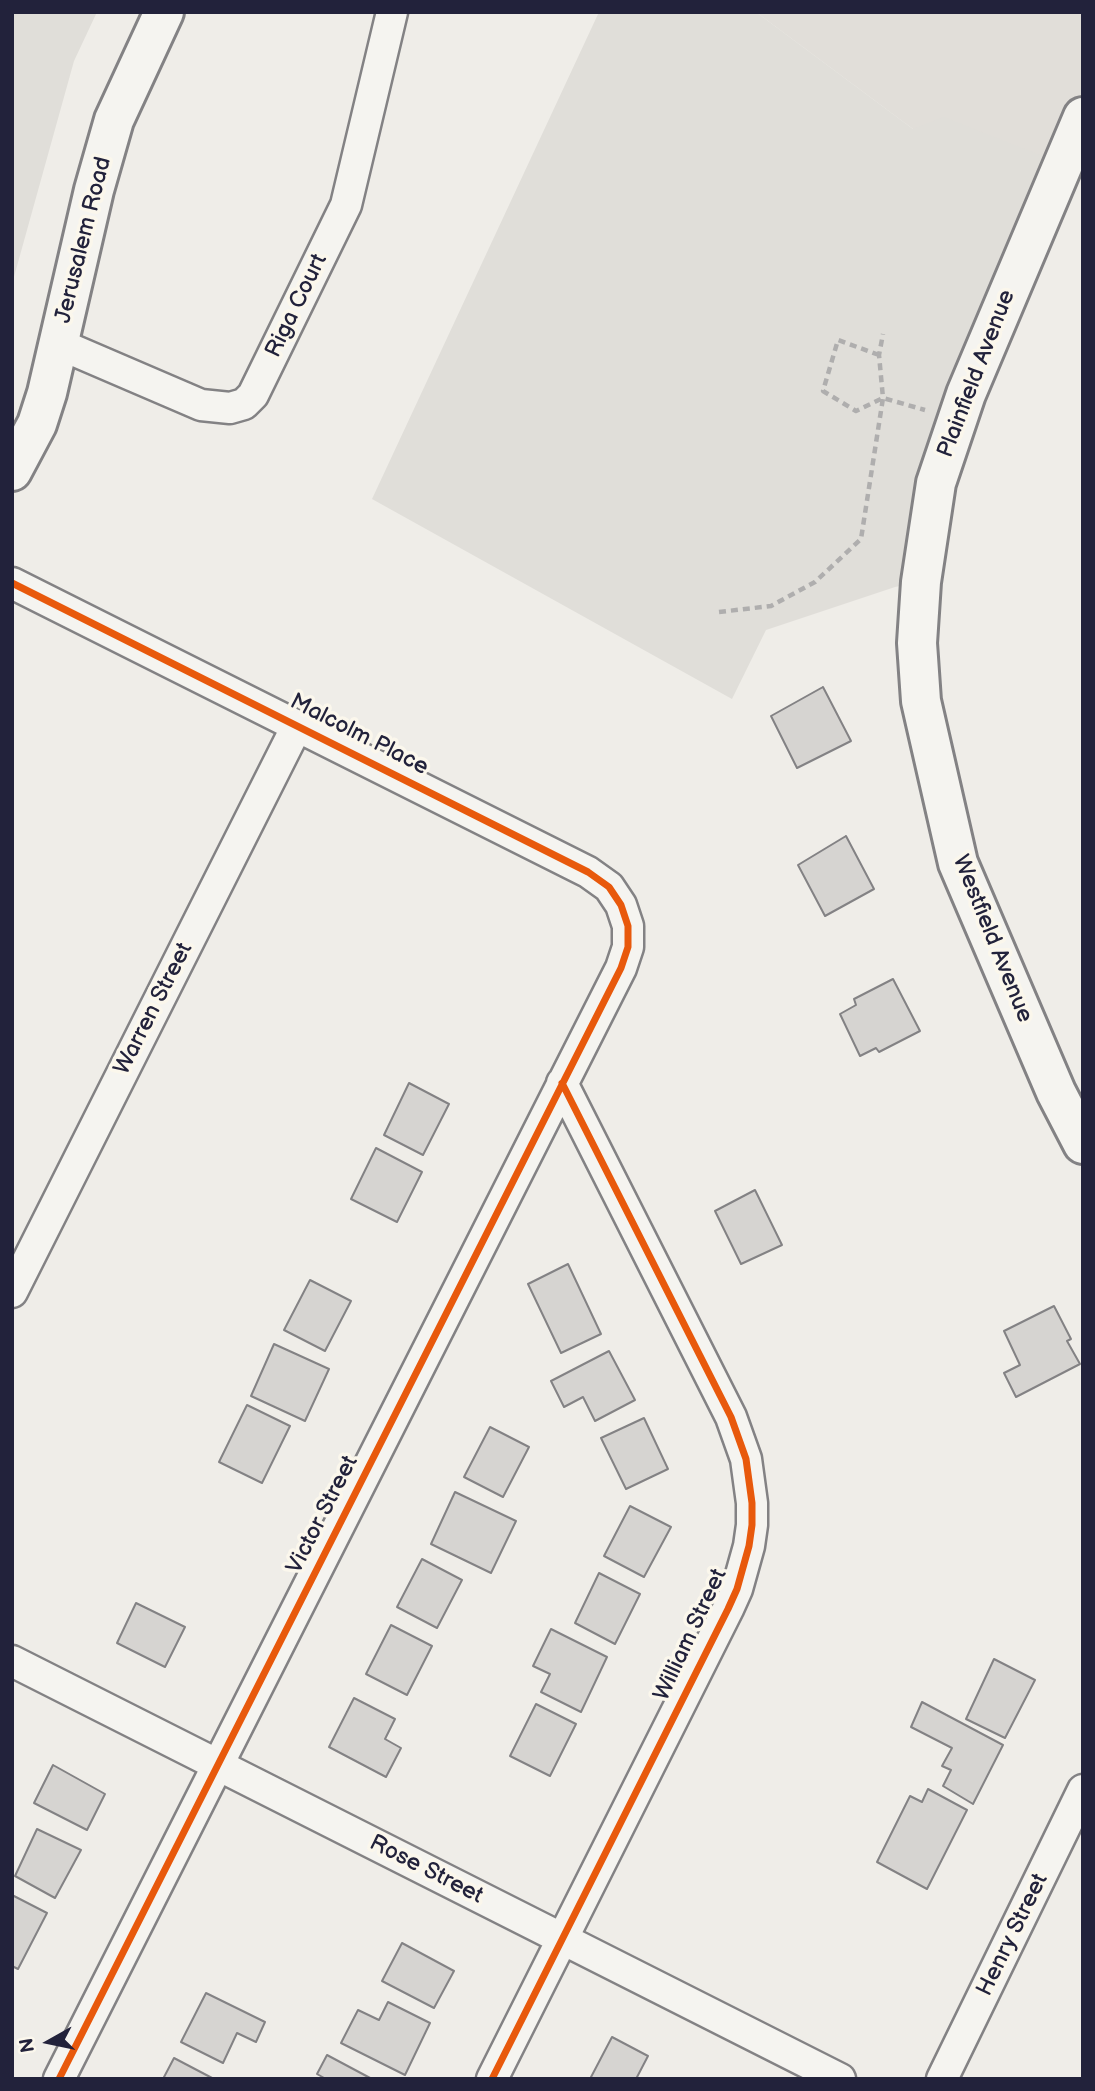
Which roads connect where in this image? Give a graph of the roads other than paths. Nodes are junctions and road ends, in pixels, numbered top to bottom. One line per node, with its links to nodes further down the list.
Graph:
1 (164, 12): 4 (street, Jerusalem Road)
2 (392, 12): 4 (street, Riga Court)
3 (1083, 117): 7 (street, Plainfield Avenue)
4 (59, 344): 5 (street, Jerusalem Road)
5 (12, 471)
6 (12, 583): 8 (street, Malcolm Place)
7 (917, 643): 11 (street, Westfield Avenue)
8 (297, 726): 9 (street, Malcolm Place); 12 (street, Warren Street)
9 (621, 968): 10 (street, Victor Street)
10 (562, 1083): 14 (street, Victor Street); 16 (street, William Street)
11 (1083, 1144)
12 (12, 1292)
13 (12, 1661): 14 (street, Rose Street)
14 (218, 1765): 16 (street, Rose Street); 17 (street, Victor Street)
15 (1083, 1790): 20 (street, Henry Street)
16 (562, 1938): 18 (street, William Street); 19 (street, Rose Street)
17 (59, 2079)
18 (492, 2079)
19 (840, 2079)
20 (942, 2079)

